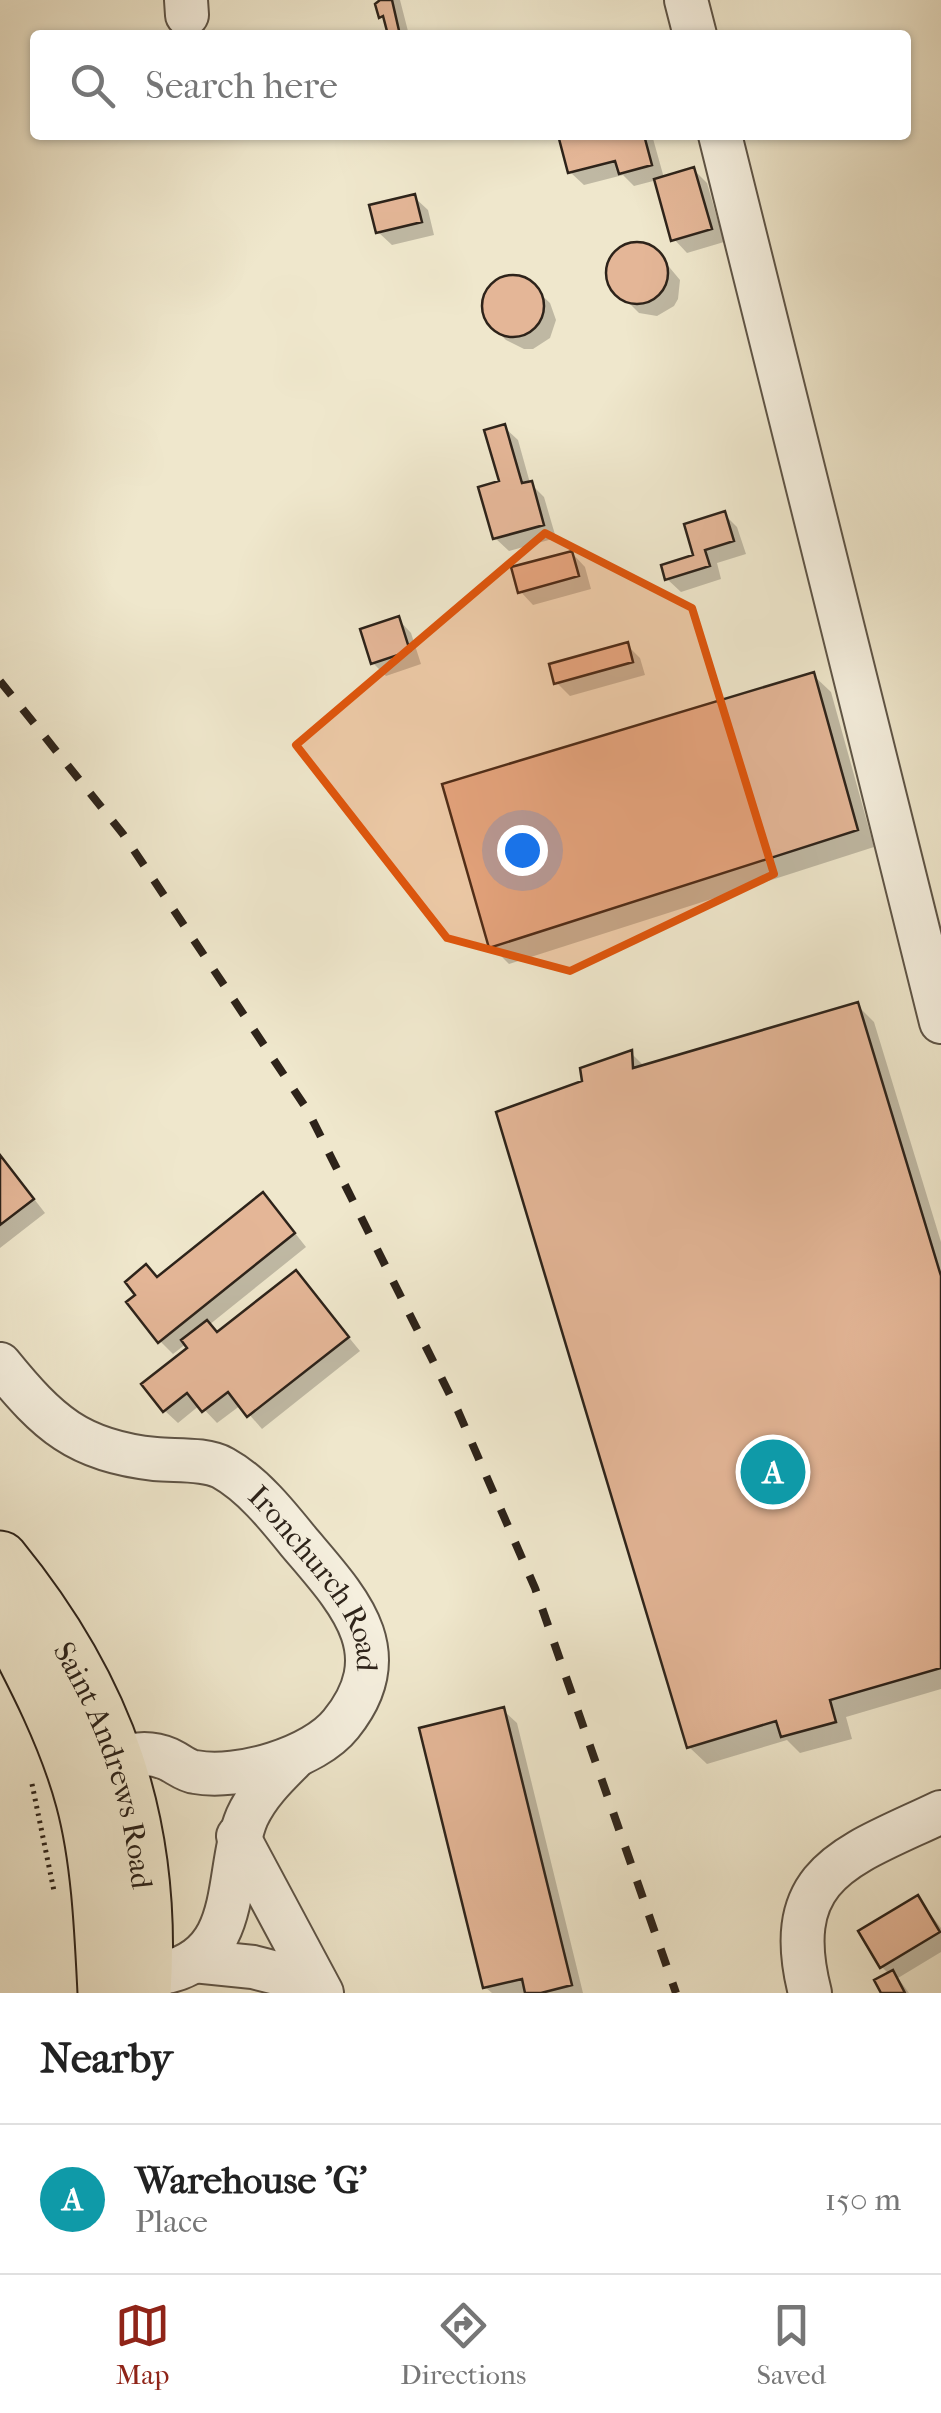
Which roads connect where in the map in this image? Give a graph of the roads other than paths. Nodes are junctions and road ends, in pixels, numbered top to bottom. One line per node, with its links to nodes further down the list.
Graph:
1 (686, 0): 2 (street)
2 (693, 30)
3 (721, 140): 4 (street)
4 (941, 1022)
5 (0, 1364): 8 (street, Ironchurch Road)
6 (0, 1558): 10 (highway, Saint Andrews Road)
7 (0, 1608): 10 (highway, Saint Andrews Road)
8 (296, 1757): 9 (street, Ironchurch Road); 12 (street)
9 (192, 1772): 10 (street, Ironchurch Road); 12 (street)
10 (100, 1780): 13 (highway, Saint Andrews Road)
11 (941, 1812): 15 (street)
12 (239, 1843): 13 (street); 14 (street)
13 (138, 1974): 14 (street)
14 (319, 1988)
15 (810, 1993)

